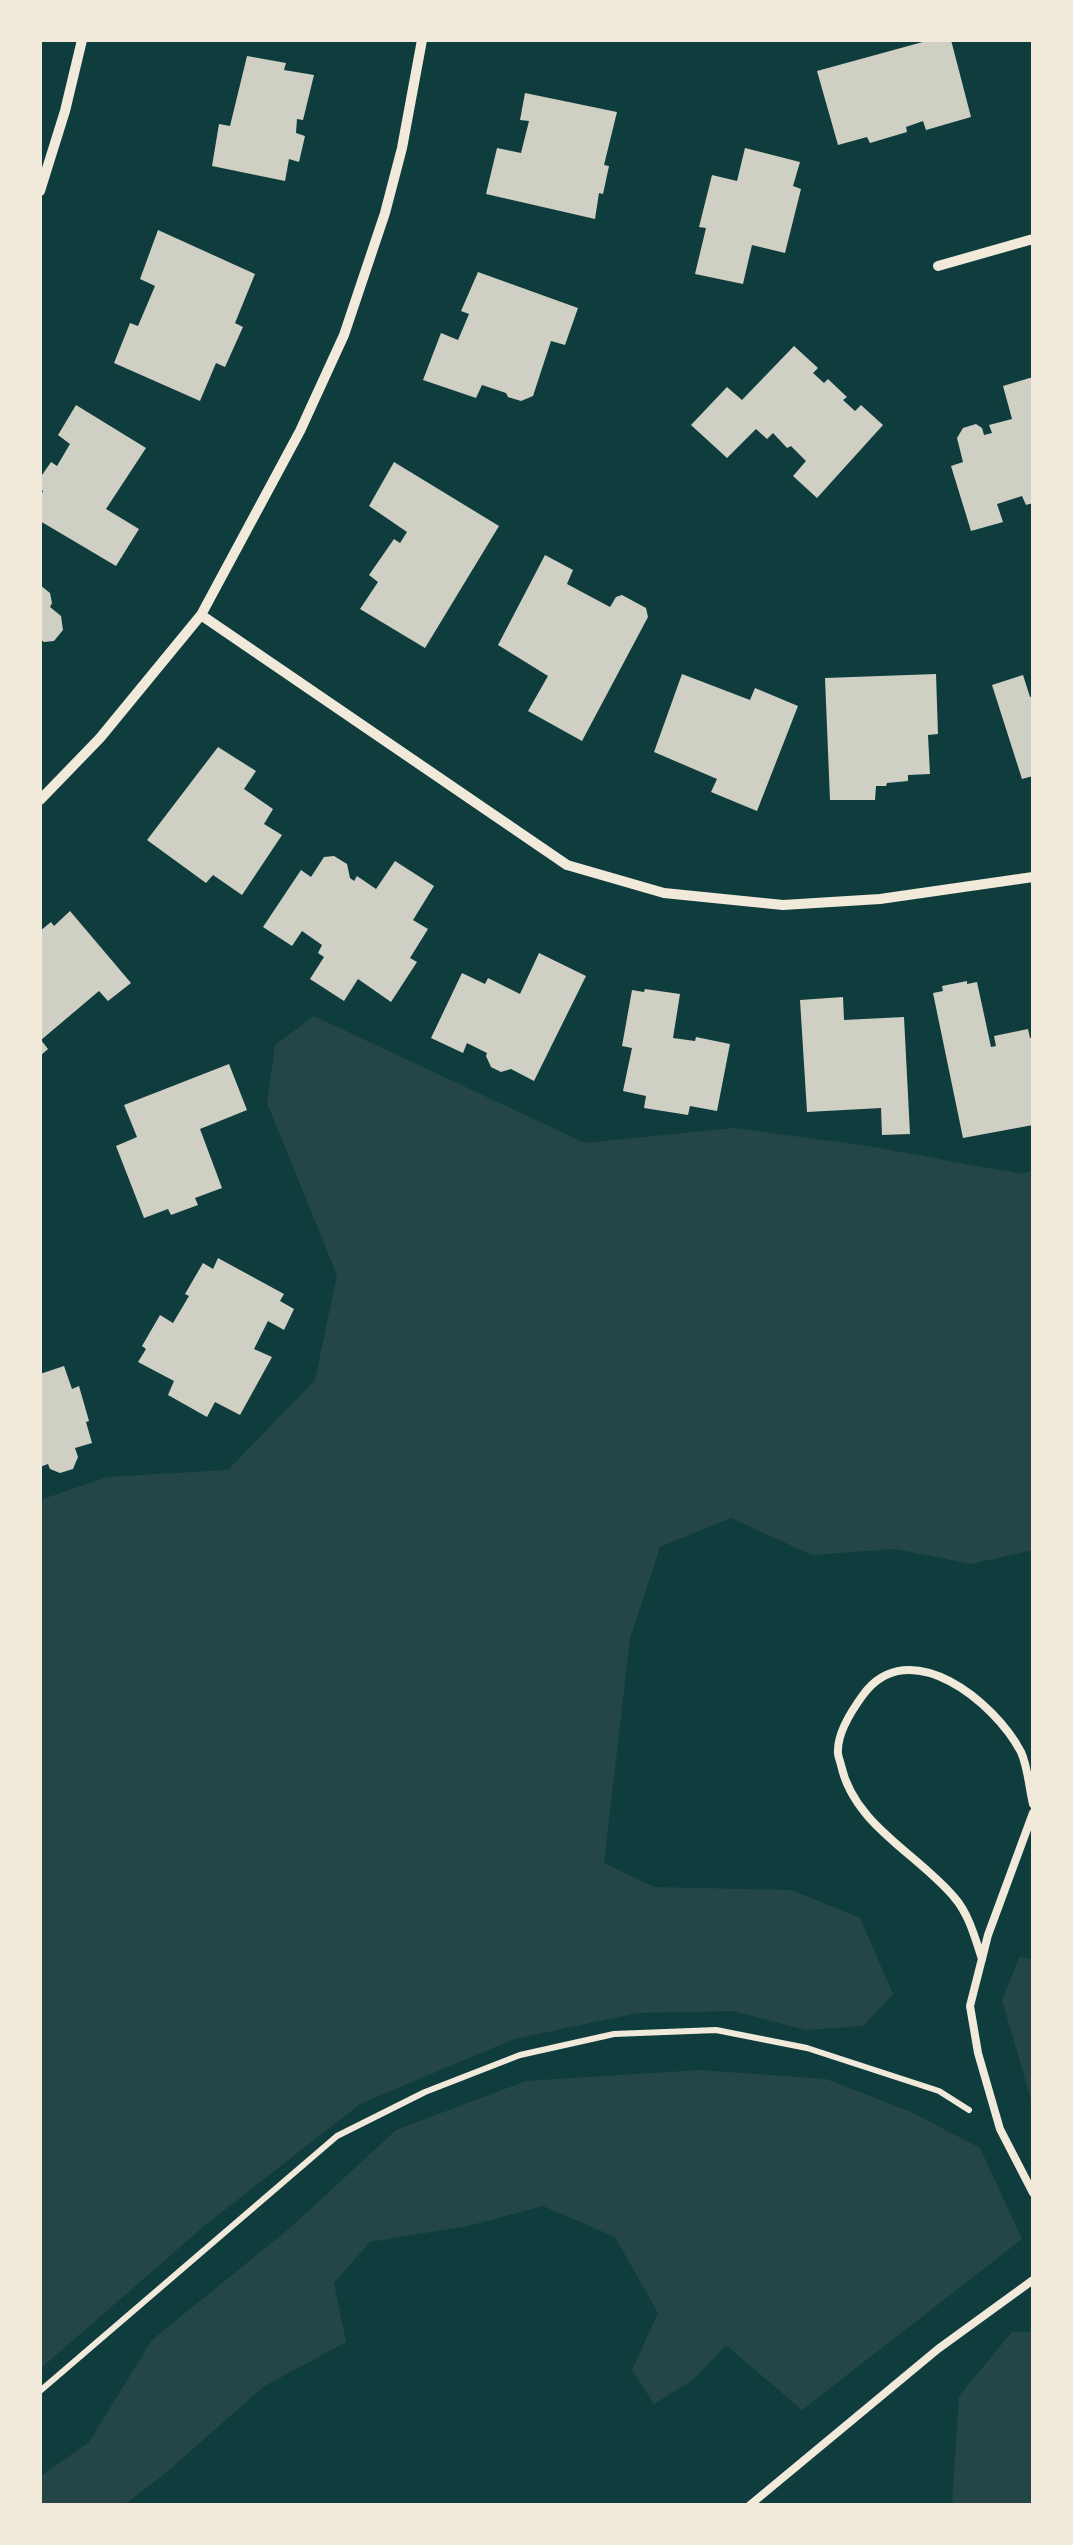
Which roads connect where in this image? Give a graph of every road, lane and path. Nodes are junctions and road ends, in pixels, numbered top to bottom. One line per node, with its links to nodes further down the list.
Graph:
1 (82, 40): 3 (street)
2 (422, 40): 6 (street)
3 (40, 191)
4 (1033, 239): 5 (street)
5 (938, 266)
6 (202, 615): 7 (street); 8 (street)
7 (40, 800)
8 (1033, 877)
9 (1033, 1804): 11 (lane)
10 (1033, 1814): 11 (lane)
11 (982, 1960): 12 (lane)
12 (1000, 2129): 13 (lane); 15 (path)
13 (1033, 2194)
14 (1033, 2280): 16 (lane)
15 (40, 2391)
16 (750, 2505)

